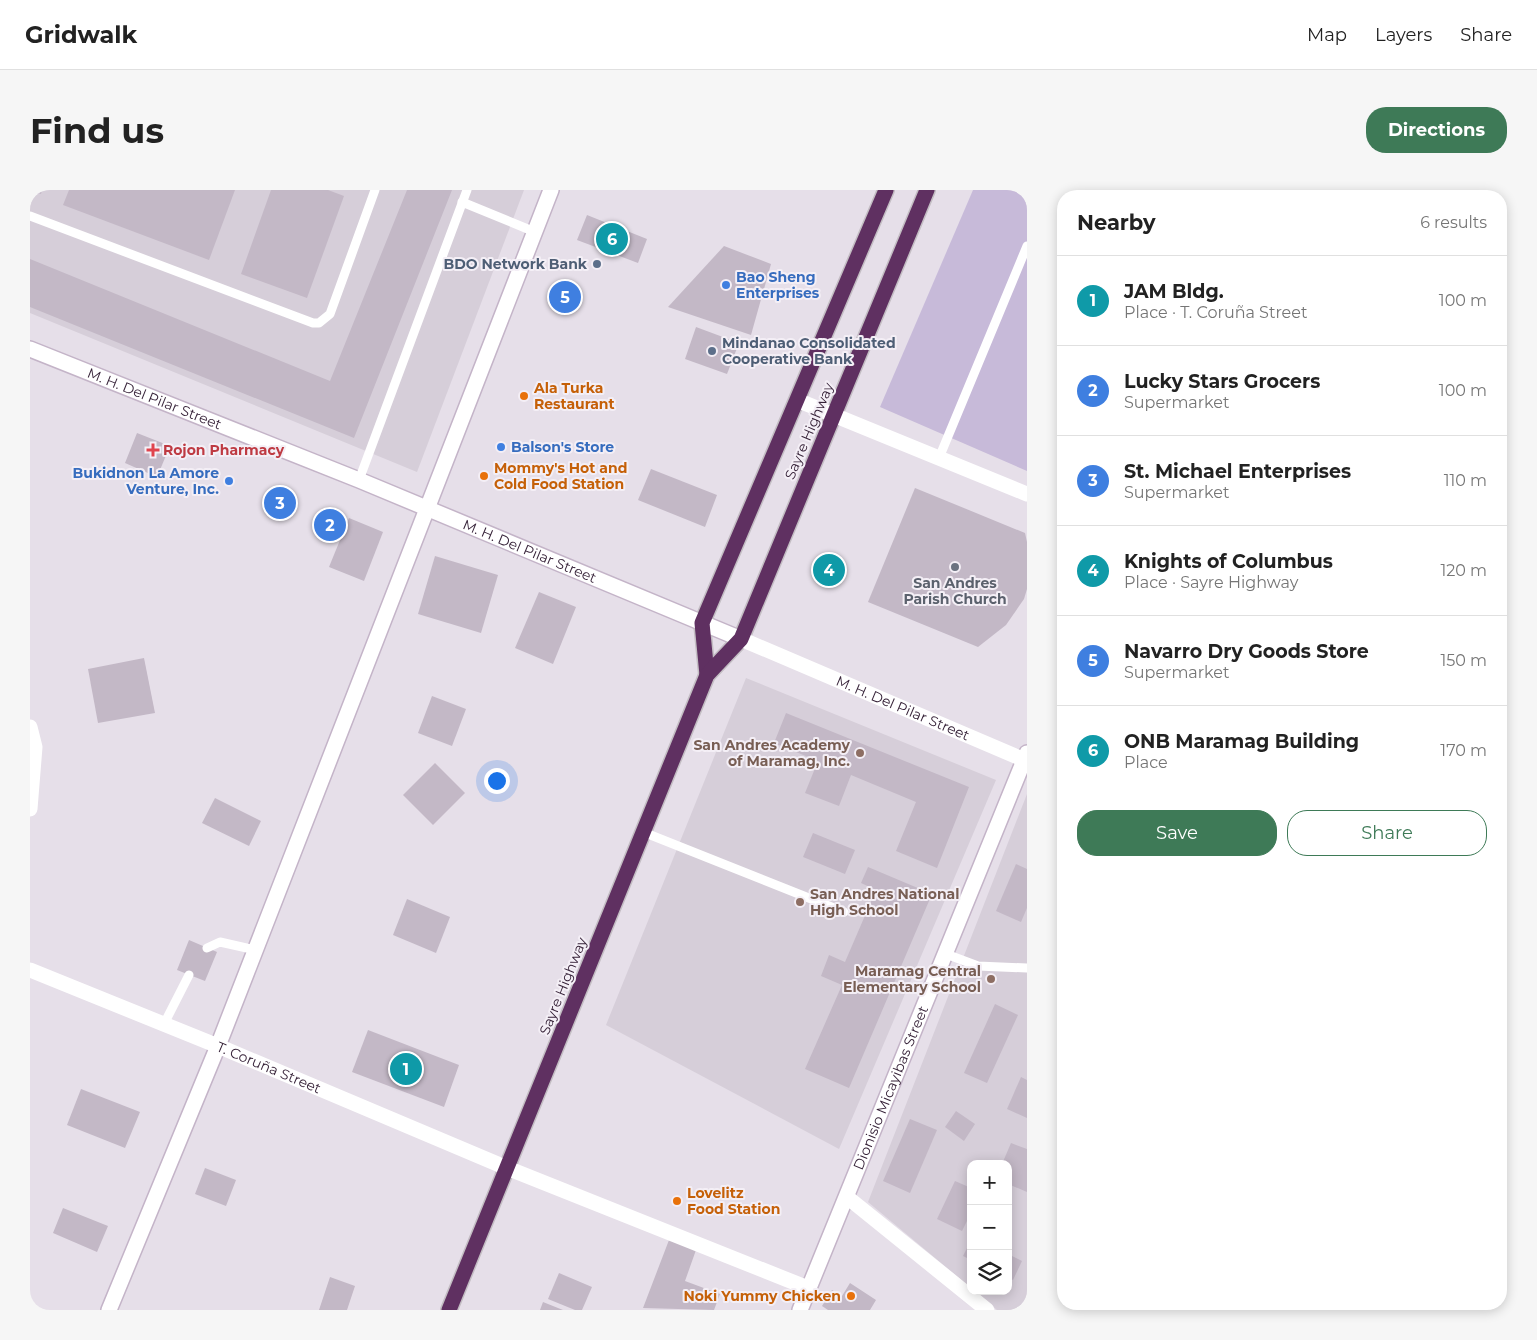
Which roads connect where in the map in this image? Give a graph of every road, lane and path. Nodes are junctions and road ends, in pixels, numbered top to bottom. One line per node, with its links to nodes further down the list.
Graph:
1 (375, 190): 7 (lane)
2 (467, 190): 6 (lane)
3 (551, 190): 8 (street)
4 (886, 190): 11 (highway, Sayre Highway)
5 (927, 190): 12 (highway, Sayre Highway)
6 (462, 202): 8 (lane); 14 (lane)
7 (30, 216)
8 (535, 232): 16 (street)
9 (1027, 246): 13 (lane)
10 (30, 348): 14 (street, M. H. Del Pilar Street)
11 (797, 400): 12 (street); 17 (highway, Sayre Highway)
12 (833, 415): 13 (street); 18 (highway, Sayre Highway)
13 (939, 458): 15 (street)
14 (359, 480): 16 (street, M. H. Del Pilar Street)
15 (1027, 494)
16 (427, 509): 17 (street, M. H. Del Pilar Street); 26 (street)
17 (702, 623): 18 (street, M. H. Del Pilar Street); 19 (highway, Sayre Highway)
18 (740, 639): 19 (highway, Sayre Highway); 21 (street, M. H. Del Pilar Street)
19 (707, 675): 23 (highway, Sayre Highway)
20 (30, 727): 22 (street)
21 (1026, 758): 27 (street, Dionisio Micayibas Street)
22 (30, 809)
23 (643, 832): 24 (lane); 33 (highway, Sayre Highway)
24 (844, 912)
25 (207, 948): 26 (lane)
26 (256, 950): 32 (street)
27 (946, 954): 28 (lane); 34 (street, Dionisio Micayibas Street)
28 (1027, 968)
29 (30, 970): 31 (street, T. Coruña Street)
30 (189, 975): 31 (lane)
31 (164, 1024): 32 (street, T. Coruña Street)
32 (218, 1046): 33 (street, T. Coruña Street); 36 (street)
33 (506, 1168): 35 (street, T. Coruña Street); 37 (highway, Sayre Highway)
34 (847, 1197): 35 (street, Dionisio Micayibas Street); 39 (street)
35 (808, 1288): 38 (street, Dionisio Micayibas Street)
36 (109, 1310)
37 (449, 1310)
38 (800, 1310)
39 (987, 1310)

